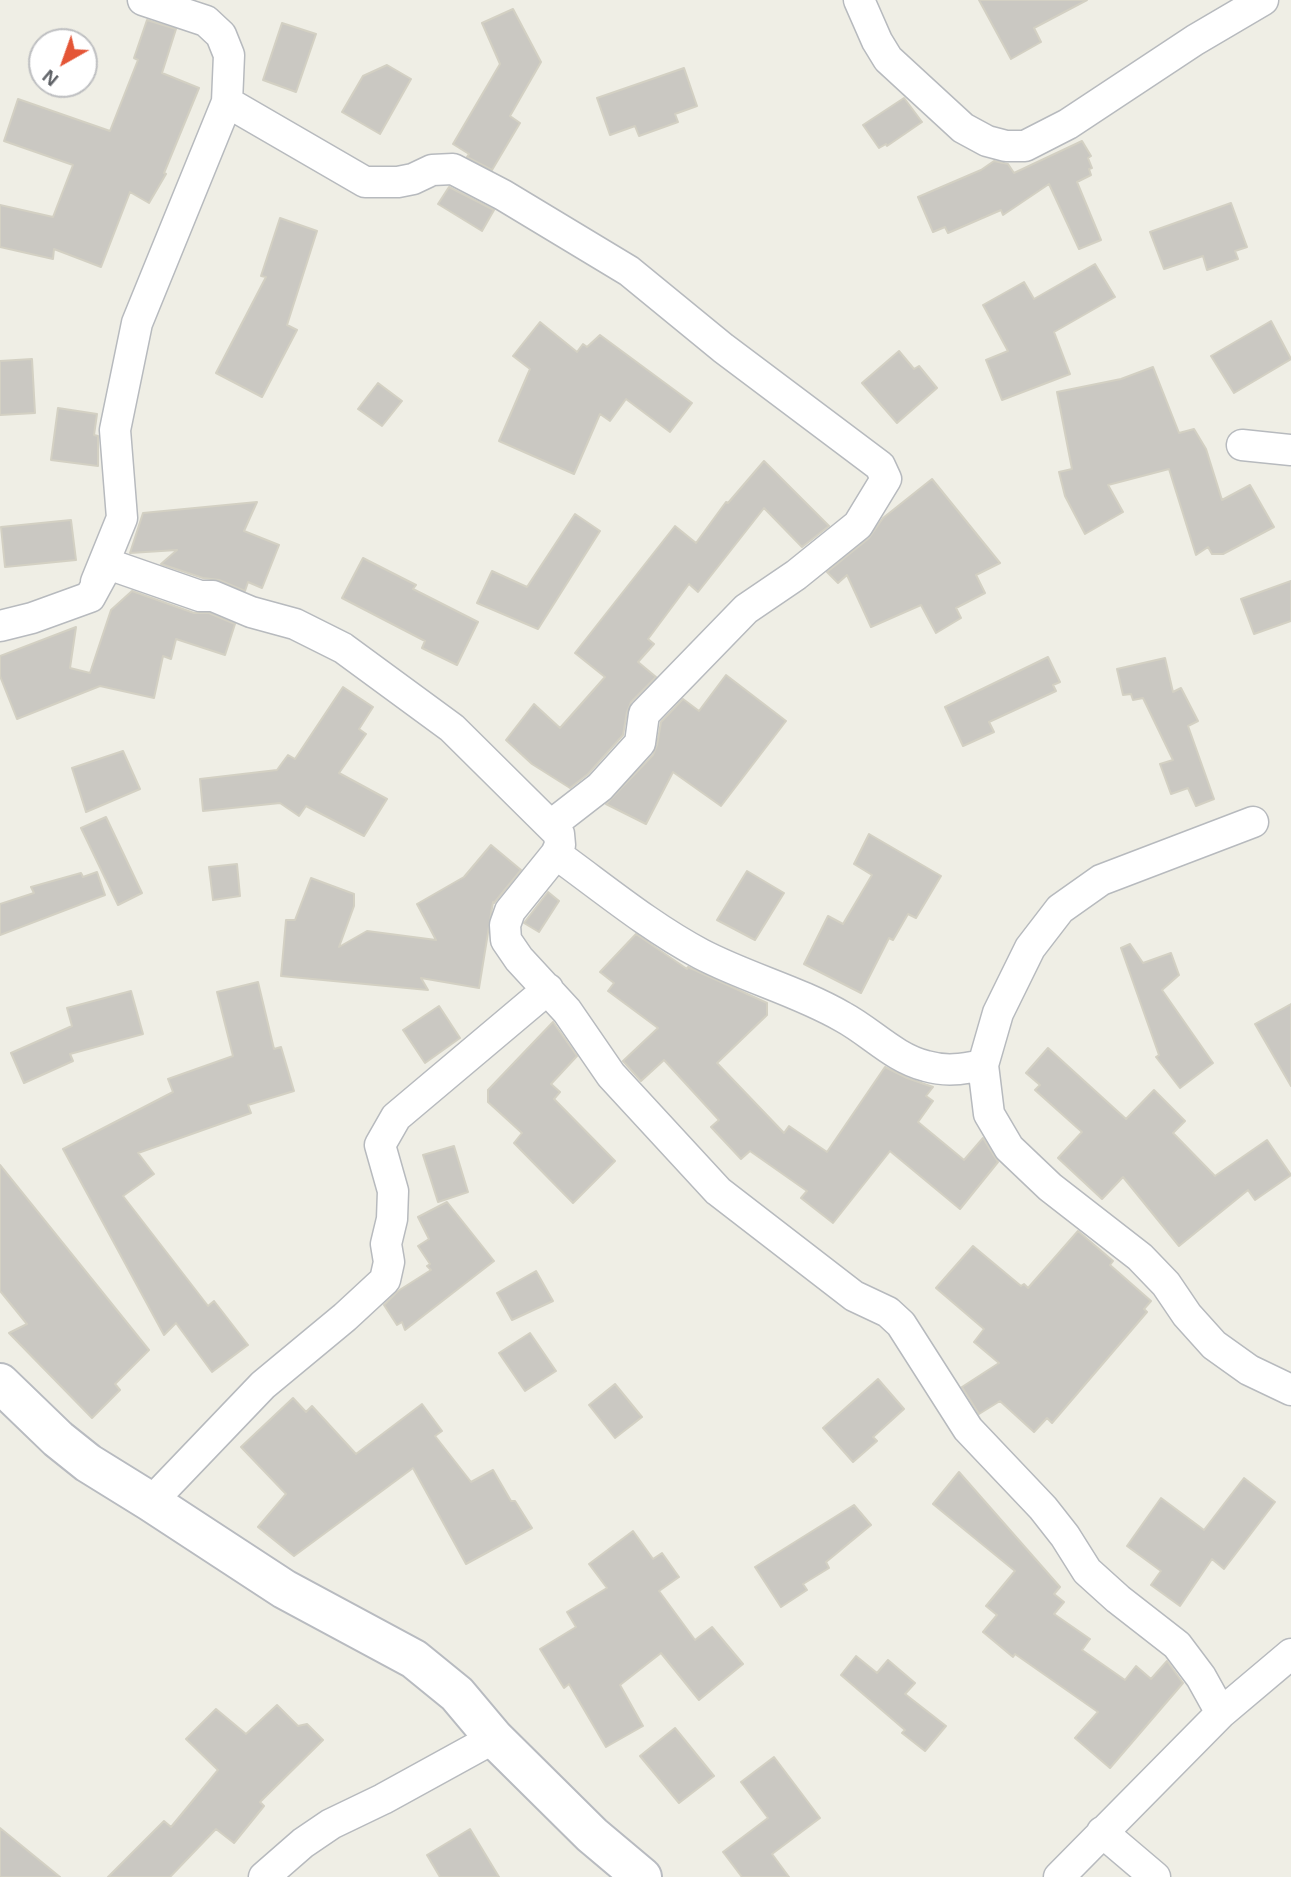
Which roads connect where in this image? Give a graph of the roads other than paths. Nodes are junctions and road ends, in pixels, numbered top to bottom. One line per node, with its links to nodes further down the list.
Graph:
1 (143, 0): 4 (street)
2 (859, 0): 3 (street)
3 (1263, 0)
4 (226, 102): 7 (street); 10 (street)
5 (1242, 445): 6 (street)
6 (1291, 450)
7 (90, 597): 8 (street); 10 (street)
8 (0, 626)
9 (1252, 822): 13 (street)
10 (551, 825): 11 (street)
11 (556, 854): 12 (street); 13 (street)
12 (548, 989): 16 (street); 18 (street)
13 (983, 1065): 15 (street)
14 (0, 1383): 16 (street)
15 (1291, 1390)
16 (151, 1502): 19 (street)
17 (1291, 1654): 18 (street)
18 (1221, 1713): 20 (street)
19 (494, 1738): 21 (street); 22 (street)
20 (1102, 1832): 23 (street); 24 (street)
21 (264, 1877)
22 (642, 1877)
23 (1059, 1877)
24 (1156, 1877)

